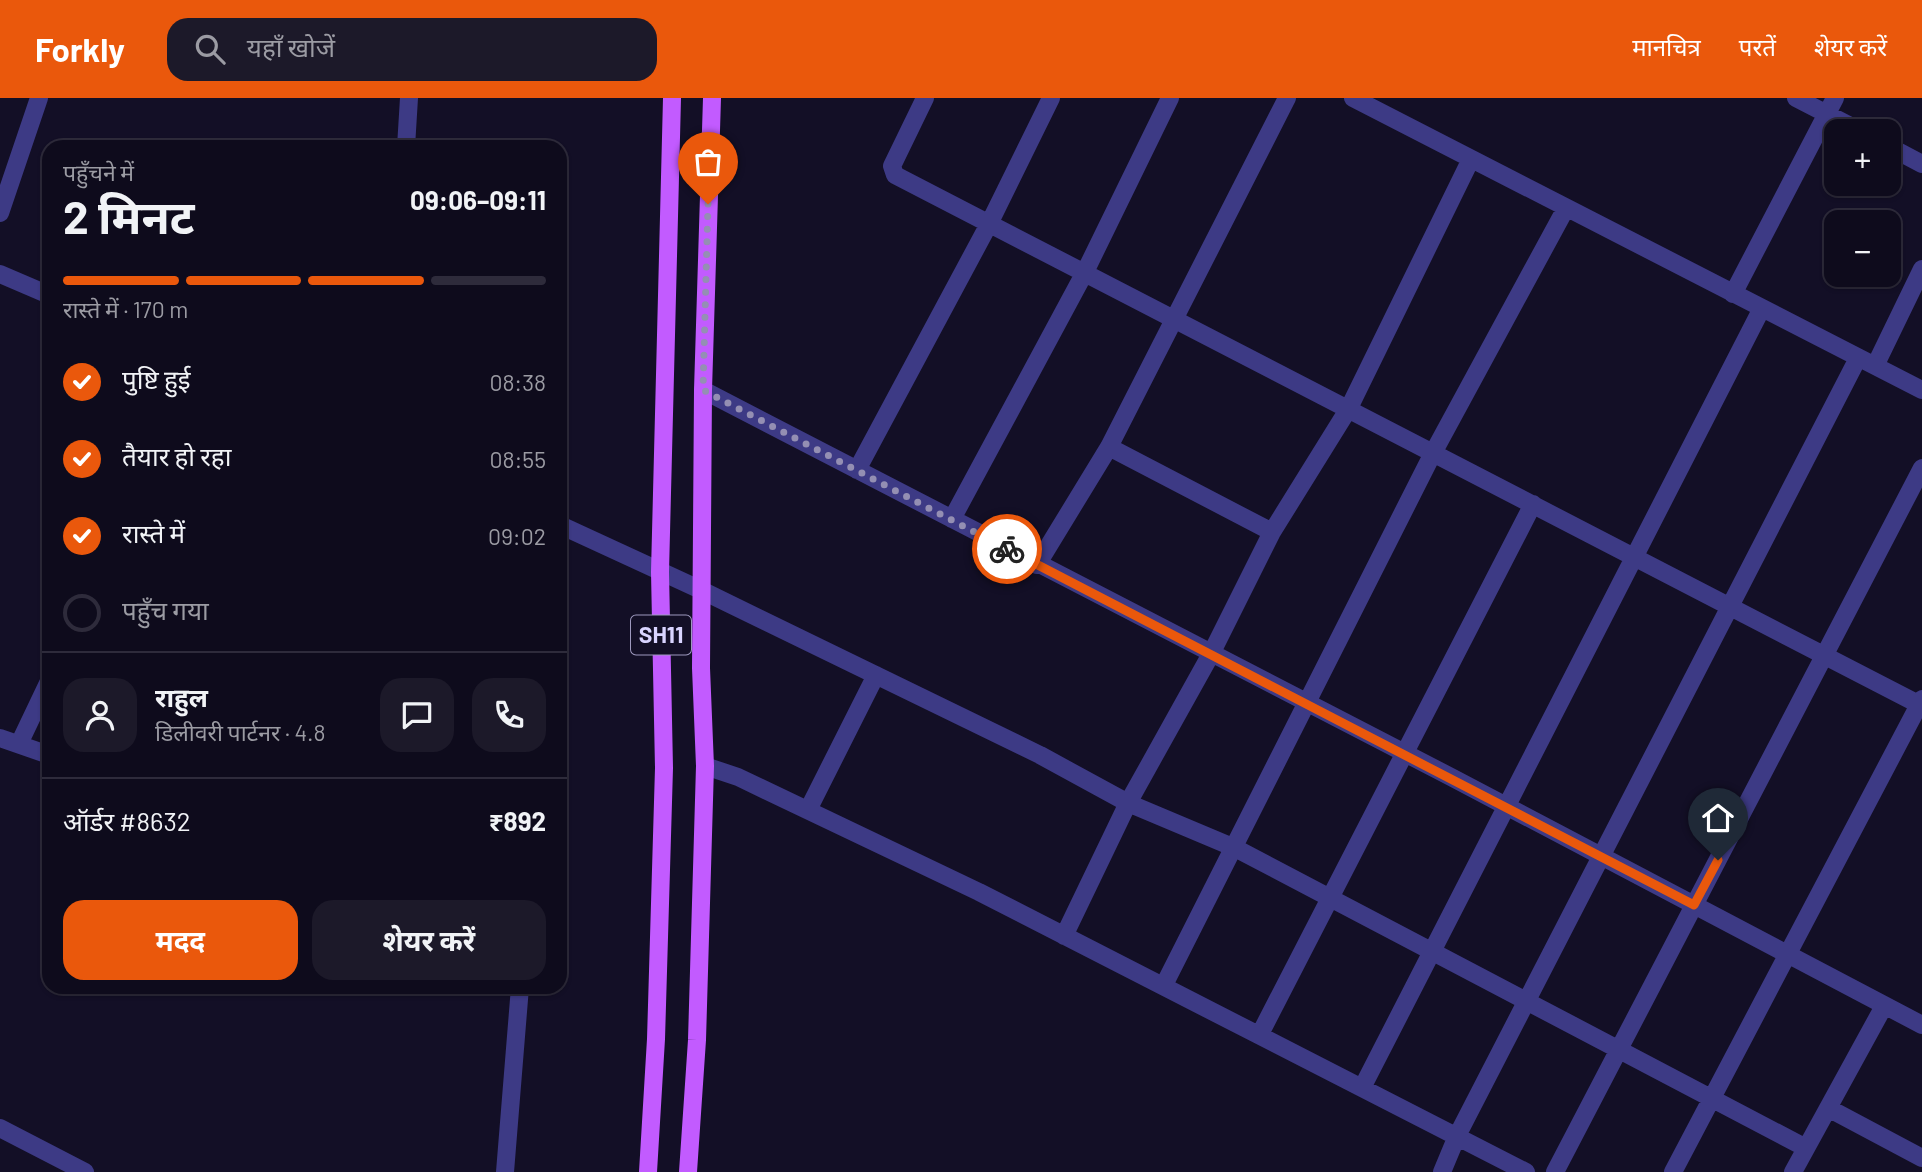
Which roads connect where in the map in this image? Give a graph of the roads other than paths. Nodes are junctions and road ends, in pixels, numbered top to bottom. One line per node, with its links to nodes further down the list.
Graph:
1 (39, 98): 18 (street)
2 (409, 98): 13 (street)
3 (672, 98): 41 (main road, SH11)
4 (712, 98): 28 (main road, SH11)
5 (925, 98): 19 (street)
6 (1051, 98): 19 (street)
7 (1170, 98): 21 (street)
8 (1287, 98): 26 (street)
9 (1353, 98): 15 (street)
10 (1796, 98): 11 (street)
11 (1831, 106): 12 (street); 24 (street)
12 (1846, 119)
13 (406, 140)
14 (1901, 152): 16 (street)
15 (1471, 159): 17 (street); 30 (street)
16 (1922, 163)
17 (1566, 208): 24 (street); 32 (street)
18 (0, 213)
19 (990, 222): 21 (street); 34 (street)
20 (1922, 269): 27 (street)
21 (1085, 272): 26 (street); 36 (street)
22 (0, 274): 23 (street)
23 (42, 292)
24 (1733, 294): 25 (street)
25 (1762, 308): 27 (street); 39 (street)
26 (1175, 318): 30 (street); 31 (street)
27 (1867, 362): 29 (street); 43 (street)
28 (703, 390): 34 (street); 42 (main road, SH11)
29 (1922, 390)
30 (1349, 408): 32 (street); 38 (street)
31 (1109, 447): 38 (street); 40 (street)
32 (1432, 455): 35 (street); 49 (street)
33 (1922, 468): 45 (street)
34 (857, 470): 36 (street)
35 (1533, 504): 39 (street); 53 (street)
36 (952, 519): 40 (street)
37 (567, 528): 41 (street)
38 (1272, 532): 44 (street)
39 (1634, 556): 43 (street); 56 (street)
40 (1037, 565): 44 (street)
41 (660, 572): 42 (street); 81 (main road, SH11)
42 (701, 590): 46 (street); 54 (main road, SH11)
43 (1730, 606): 45 (street); 59 (street)
44 (1211, 654): 49 (street); 55 (street)
45 (1825, 655): 48 (street); 61 (street)
46 (876, 675): 55 (street); 57 (street)
47 (42, 696): 51 (street)
48 (1921, 703): 64 (street)
49 (1306, 704): 53 (street); 58 (street)
50 (0, 738): 51 (street)
51 (19, 744): 52 (street)
52 (42, 752)
53 (1404, 753): 56 (street); 60 (street)
54 (705, 766): 57 (street); 82 (main road, SH11)
55 (1128, 803): 58 (street); 62 (street)
56 (1507, 806): 59 (street); 63 (street)
57 (808, 810): 62 (street)
58 (1235, 848): 60 (street); 65 (street)
59 (1601, 856): 61 (street); 67 (street)
60 (1329, 898): 63 (street); 70 (street)
61 (1694, 905): 64 (street); 71 (street)
62 (1064, 936): 65 (street)
63 (1432, 951): 67 (street); 72 (street)
64 (1788, 954): 68 (street); 73 (street)
65 (1164, 985): 70 (street)
66 (519, 994): 80 (street)
67 (1526, 1001): 71 (street); 76 (street)
68 (1884, 1006): 69 (street); 74 (street)
69 (1922, 1025)
70 (1259, 1034): 72 (street)
71 (1619, 1050): 73 (street); 85 (street)
72 (1363, 1086): 76 (street)
73 (1712, 1099): 77 (street); 86 (street)
74 (1828, 1108): 77 (street); 78 (street)
75 (0, 1128): 79 (street)
76 (1457, 1136): 83 (street); 84 (street)
77 (1806, 1148): 87 (street)
78 (1922, 1158)
79 (85, 1172)
80 (505, 1172)
81 (648, 1172)
82 (688, 1172)
83 (1442, 1172)
84 (1526, 1172)
85 (1555, 1172)
86 (1674, 1172)
87 (1793, 1172)

